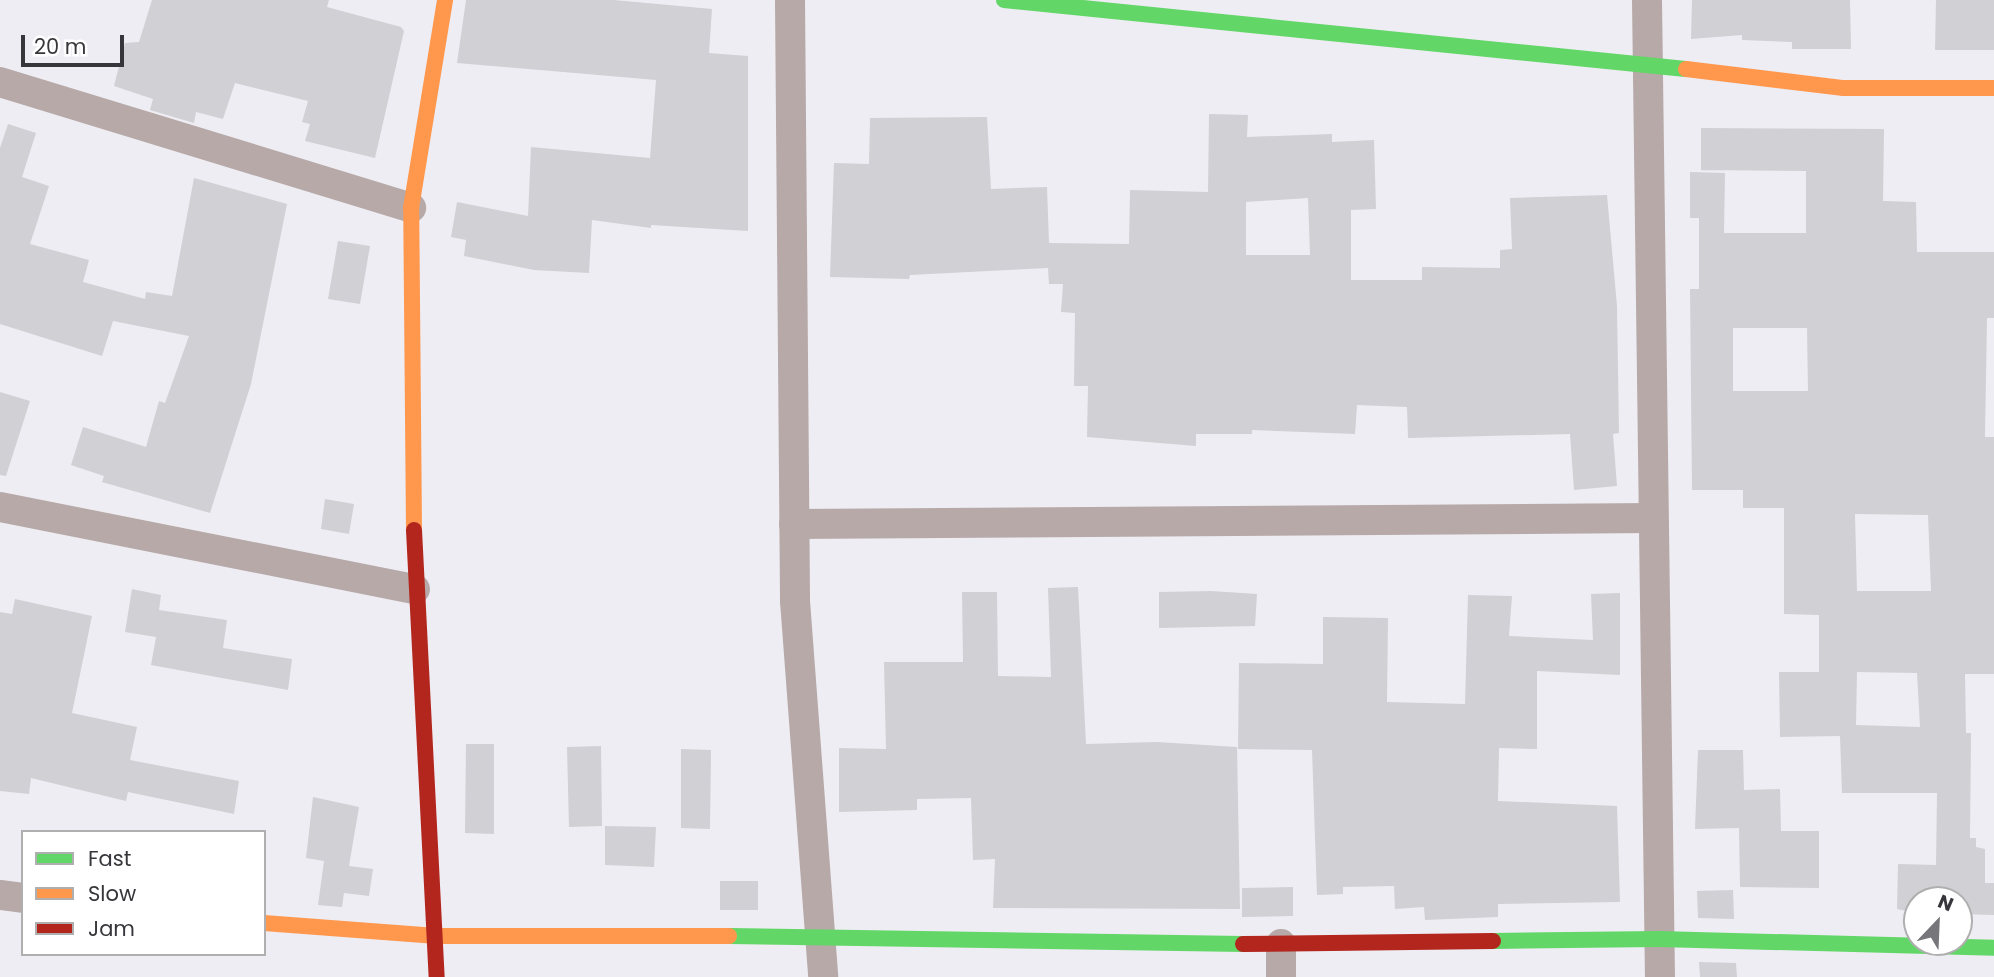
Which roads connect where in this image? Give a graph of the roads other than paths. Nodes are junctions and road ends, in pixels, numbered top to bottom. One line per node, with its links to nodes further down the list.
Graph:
1 (445, 0): 8 (street)
2 (790, 0): 11 (street)
3 (1004, 0): 5 (street)
4 (1647, 0): 5 (street)
5 (1647, 64): 7 (street); 10 (street)
6 (0, 82): 8 (street)
7 (1994, 88)
8 (411, 208): 12 (street)
9 (0, 507): 12 (street)
10 (1653, 518): 11 (street); 18 (street)
11 (794, 524): 17 (street)
12 (415, 589): 16 (street)
13 (0, 895): 14 (street)
14 (21, 898)
15 (266, 923): 16 (street)
16 (437, 936): 17 (street); 21 (street)
17 (824, 939): 19 (street); 22 (street)
18 (1659, 939): 19 (street); 20 (street); 24 (street)
19 (1281, 943): 23 (street)
20 (1994, 948)
21 (437, 977)
22 (823, 977)
23 (1280, 977)
24 (1660, 977)

